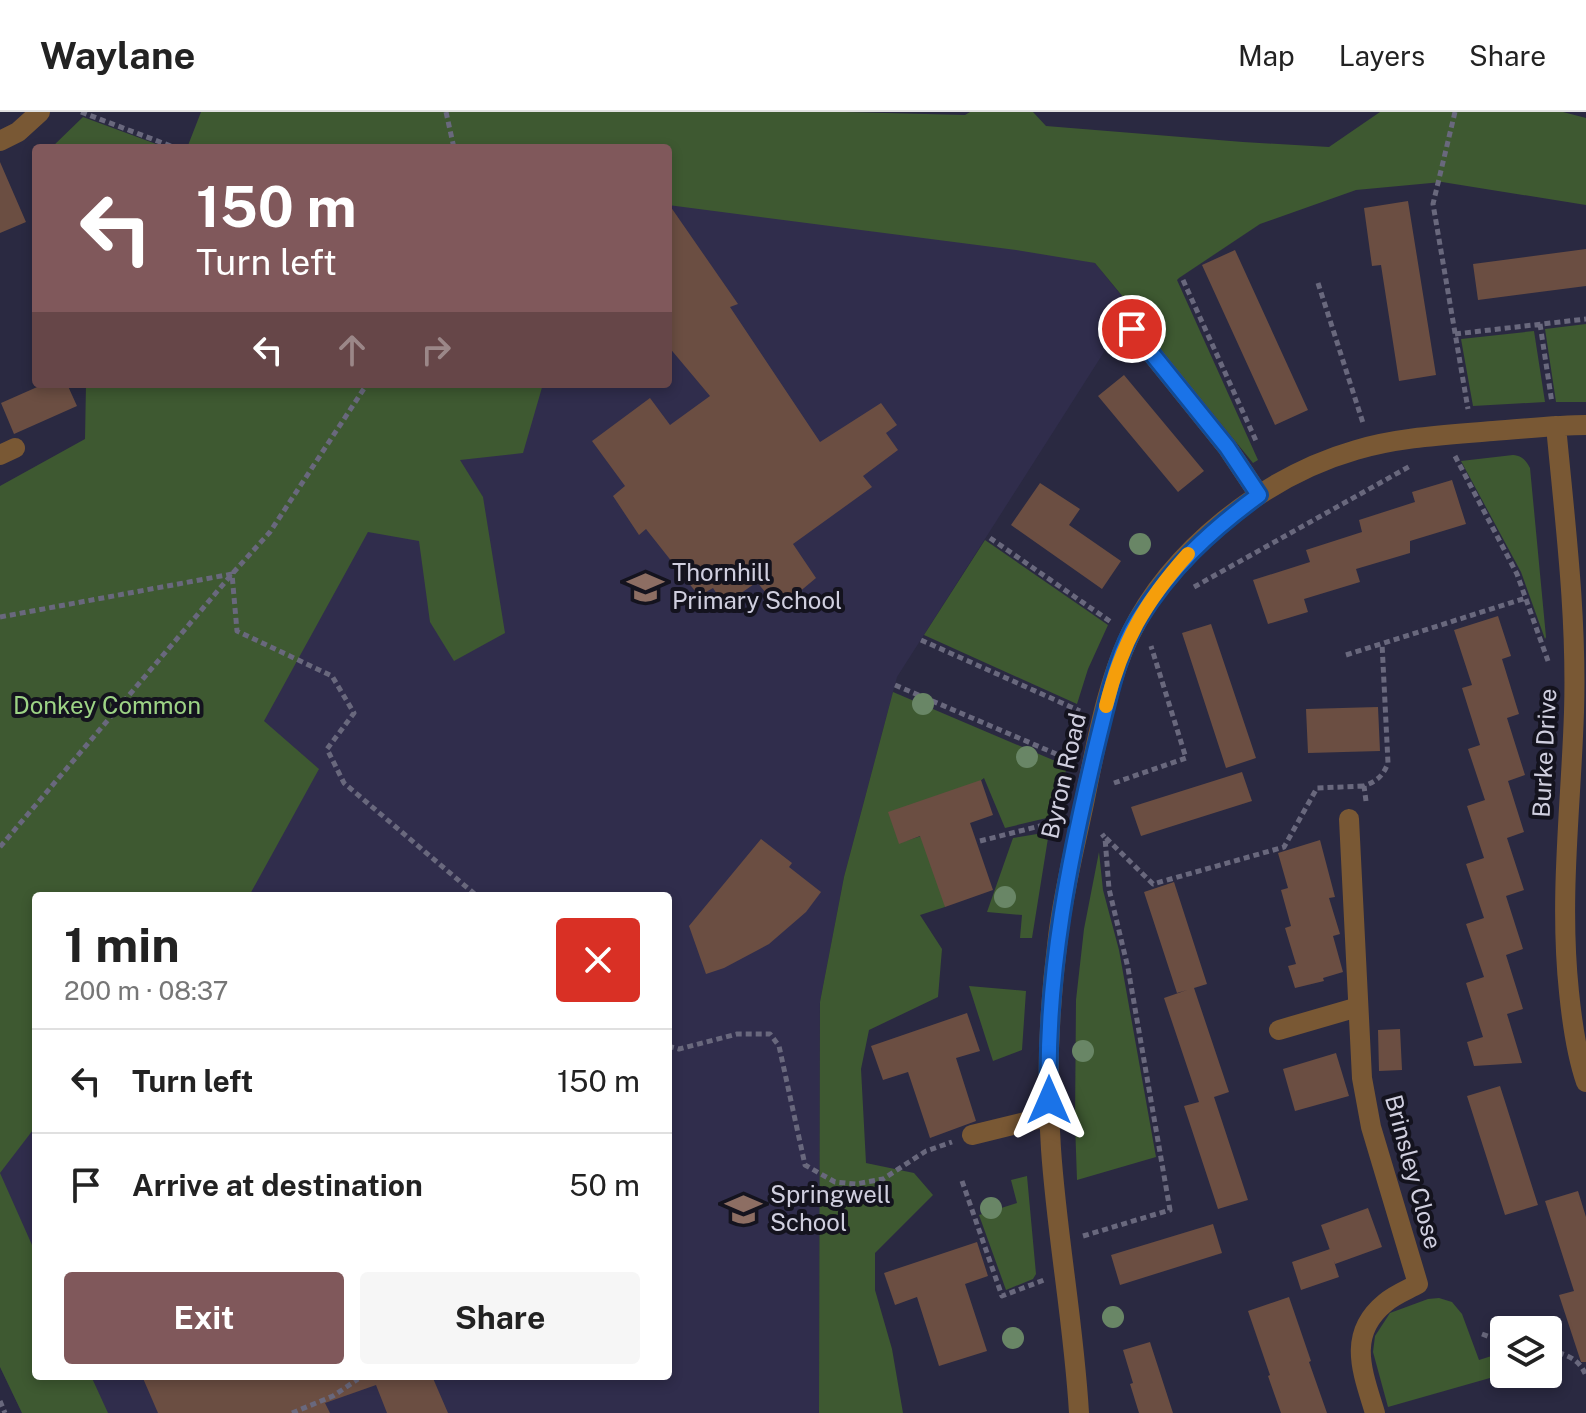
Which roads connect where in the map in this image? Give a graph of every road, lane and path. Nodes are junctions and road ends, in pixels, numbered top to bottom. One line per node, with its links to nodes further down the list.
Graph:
1 (40, 112): 5 (street)
2 (81, 112): 6 (path)
3 (446, 112): 7 (path)
4 (1455, 112): 13 (path)
5 (0, 141)
6 (165, 144)
7 (453, 144)
8 (1183, 280): 19 (path)
9 (1318, 283): 20 (path)
10 (1586, 319): 11 (path)
11 (1540, 324): 13 (path); 16 (path)
12 (1132, 329): 22 (street)
13 (1455, 334): 17 (path)
14 (364, 388): 24 (path)
15 (1586, 425): 16 (street, Byron Road)
16 (1556, 426): 17 (street, Byron Road); 34 (street, Burke Drive)
17 (1472, 433): 18 (street, Byron Road)
18 (1449, 435): 20 (street, Byron Road); 26 (path)
19 (1258, 444)
20 (1370, 446): 22 (street, Byron Road)
21 (1414, 464): 25 (path)
22 (1259, 495): 27 (street, Byron Road)
23 (990, 538): 29 (path)
24 (232, 574): 28 (path); 43 (path); 44 (path)
25 (1192, 588)
26 (1526, 598): 31 (path); 34 (path)
27 (1142, 614): 29 (street, Byron Road); 38 (path)
28 (0, 617)
29 (1130, 635): 35 (street, Byron Road)
30 (921, 640): 35 (path)
31 (1382, 643): 32 (path); 37 (path)
32 (1346, 655)
33 (895, 685): 36 (path)
34 (1574, 690): 48 (street, Burke Drive)
35 (1102, 721): 36 (street, Byron Road)
36 (1091, 768): 38 (street, Byron Road)
37 (1364, 786): 40 (path); 41 (path)
38 (1086, 792): 39 (street, Byron Road)
39 (1081, 815): 41 (path); 42 (path); 49 (street, Byron Road)
40 (1349, 819): 45 (street, Brinsley Close)
41 (1105, 838): 52 (path)
42 (980, 841)
43 (0, 847)
44 (472, 892)
45 (1358, 1007): 46 (street); 63 (street, Brinsley Close)
46 (1279, 1030)
47 (672, 1047): 50 (path)
48 (1586, 1082)
49 (1050, 1116): 50 (street); 52 (street, Byron Road)
50 (972, 1135)
51 (962, 1181): 53 (path)
52 (1060, 1243): 53 (street, Byron Road)
53 (1064, 1272): 62 (street, Byron Road)
54 (1482, 1334): 55 (path)
55 (1490, 1337)
56 (1562, 1353): 57 (path)
57 (1586, 1376)
58 (357, 1380): 61 (path)
59 (0, 1401): 60 (path)
60 (5, 1413)
61 (292, 1413)
62 (1079, 1413)
63 (1375, 1413)

